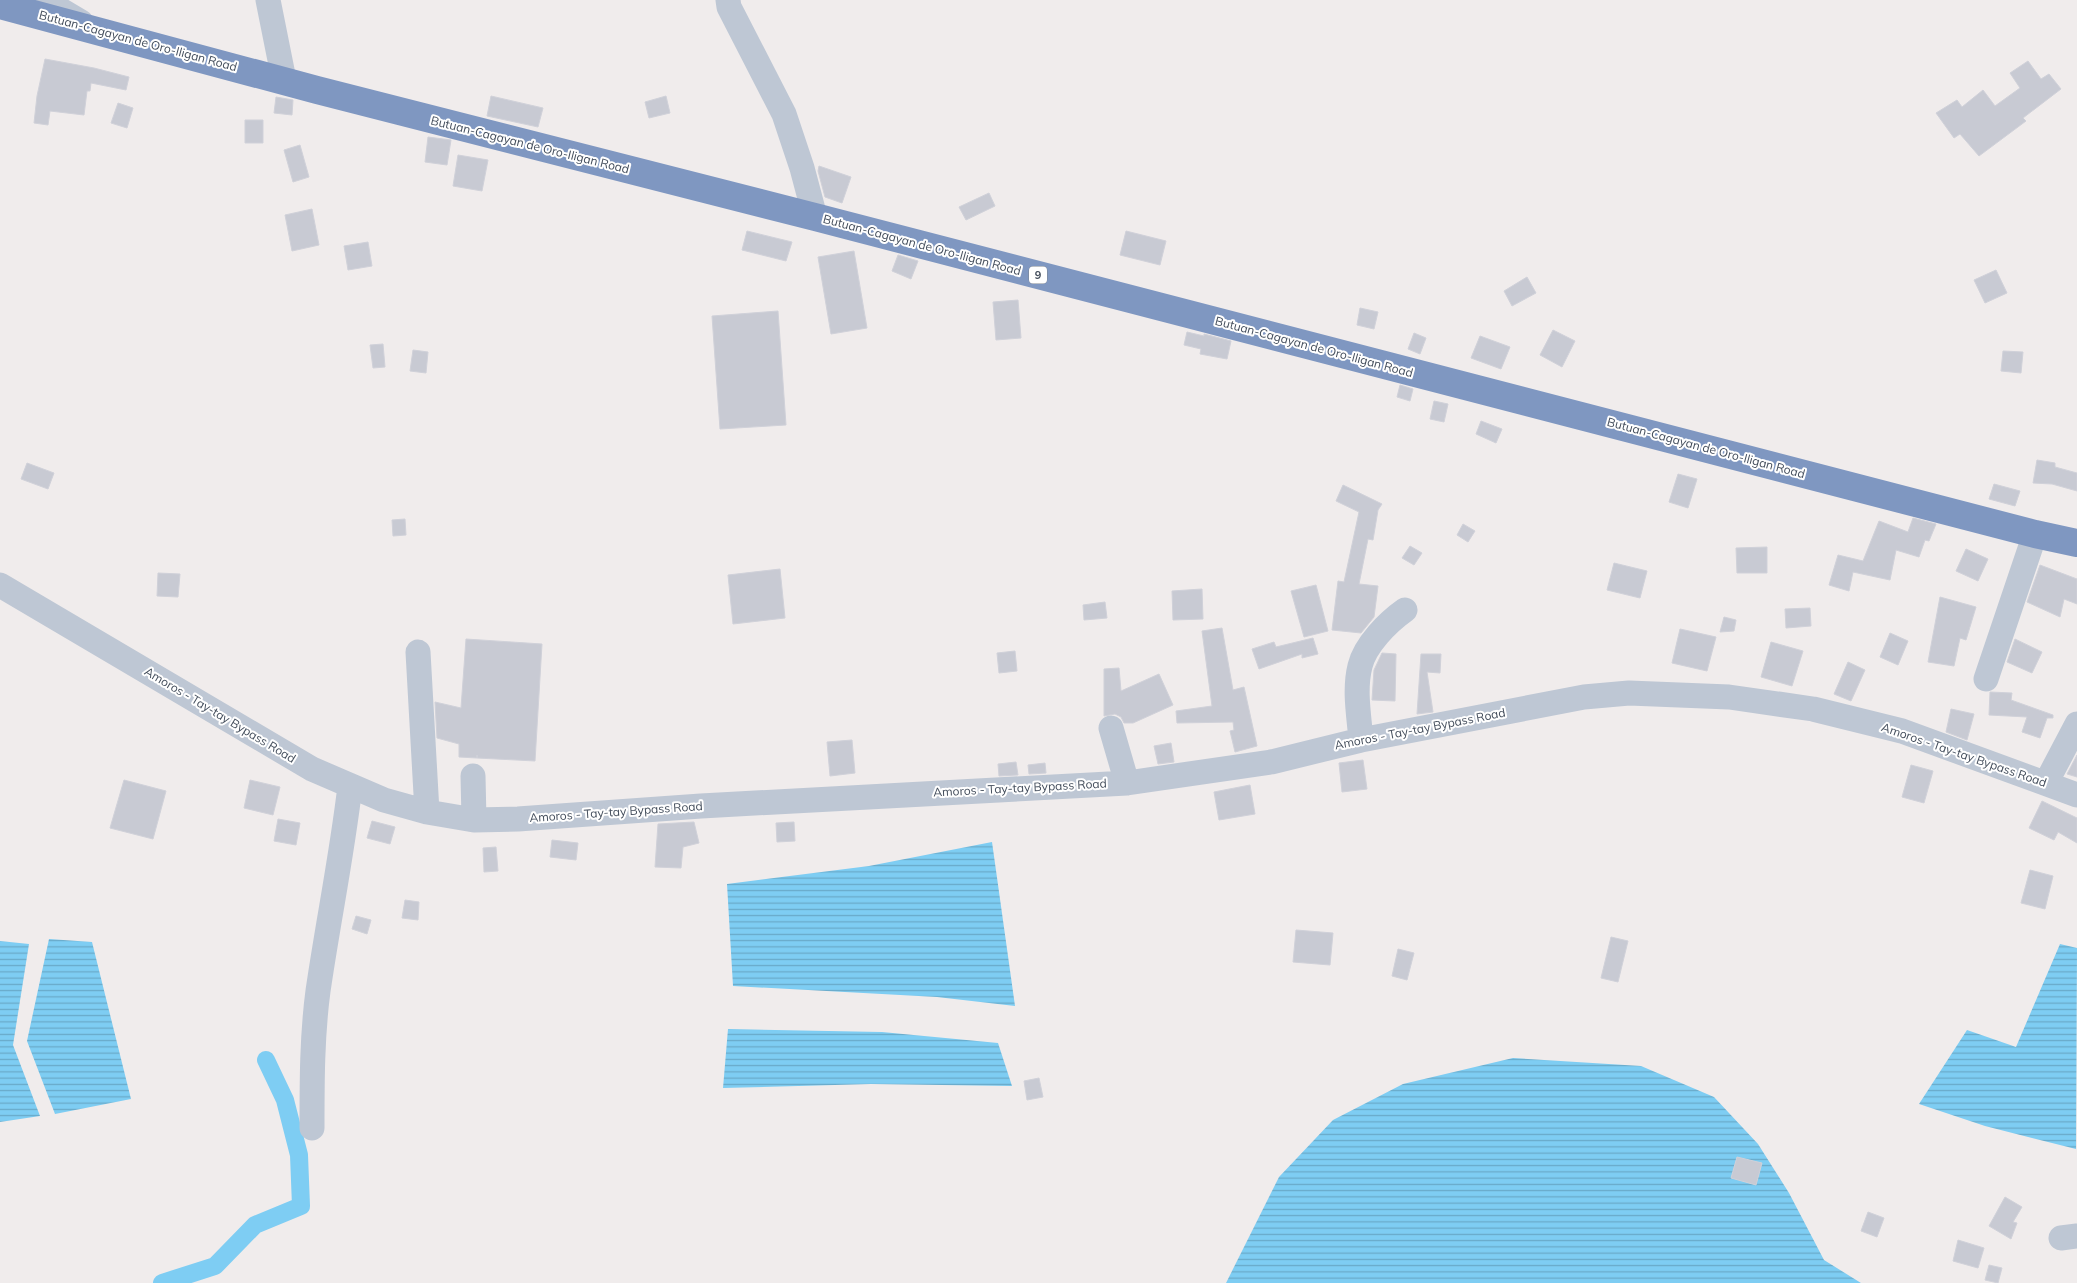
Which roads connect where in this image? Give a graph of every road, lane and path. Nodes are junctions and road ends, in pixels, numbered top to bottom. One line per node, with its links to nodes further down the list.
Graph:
1 (44, 0): 5 (street)
2 (268, 0): 6 (street)
3 (728, 0): 7 (street)
4 (0, 5): 5 (highway, Butuan-Cagayan de Oro-Iligan Road / 9)
5 (92, 28): 6 (highway, Butuan-Cagayan de Oro-Iligan Road / 9)
6 (284, 80): 7 (highway, Butuan-Cagayan de Oro-Iligan Road / 9)
7 (815, 217): 8 (highway, Butuan-Cagayan de Oro-Iligan Road / 9)
8 (2035, 534): 9 (highway, Butuan-Cagayan de Oro-Iligan Road / 9); 13 (street)
9 (2077, 543)
10 (0, 585): 20 (street, Amoros - Tay-tay Bypass Road)
11 (1405, 610): 16 (street)
12 (418, 652): 22 (street)
13 (1986, 678)
14 (2077, 724): 19 (street)
15 (1111, 728): 18 (street)
16 (1361, 740): 18 (street, Amoros - Tay-tay Bypass Road); 19 (street, Amoros - Tay-tay Bypass Road)
17 (473, 776): 23 (street)
18 (1127, 783): 23 (street, Amoros - Tay-tay Bypass Road)
19 (2046, 783): 21 (street, Amoros - Tay-tay Bypass Road)
20 (350, 786): 22 (street, Amoros - Tay-tay Bypass Road); 24 (street)
21 (2077, 795)
22 (427, 812): 23 (street, Amoros - Tay-tay Bypass Road)
23 (474, 820)
24 (312, 1128)

